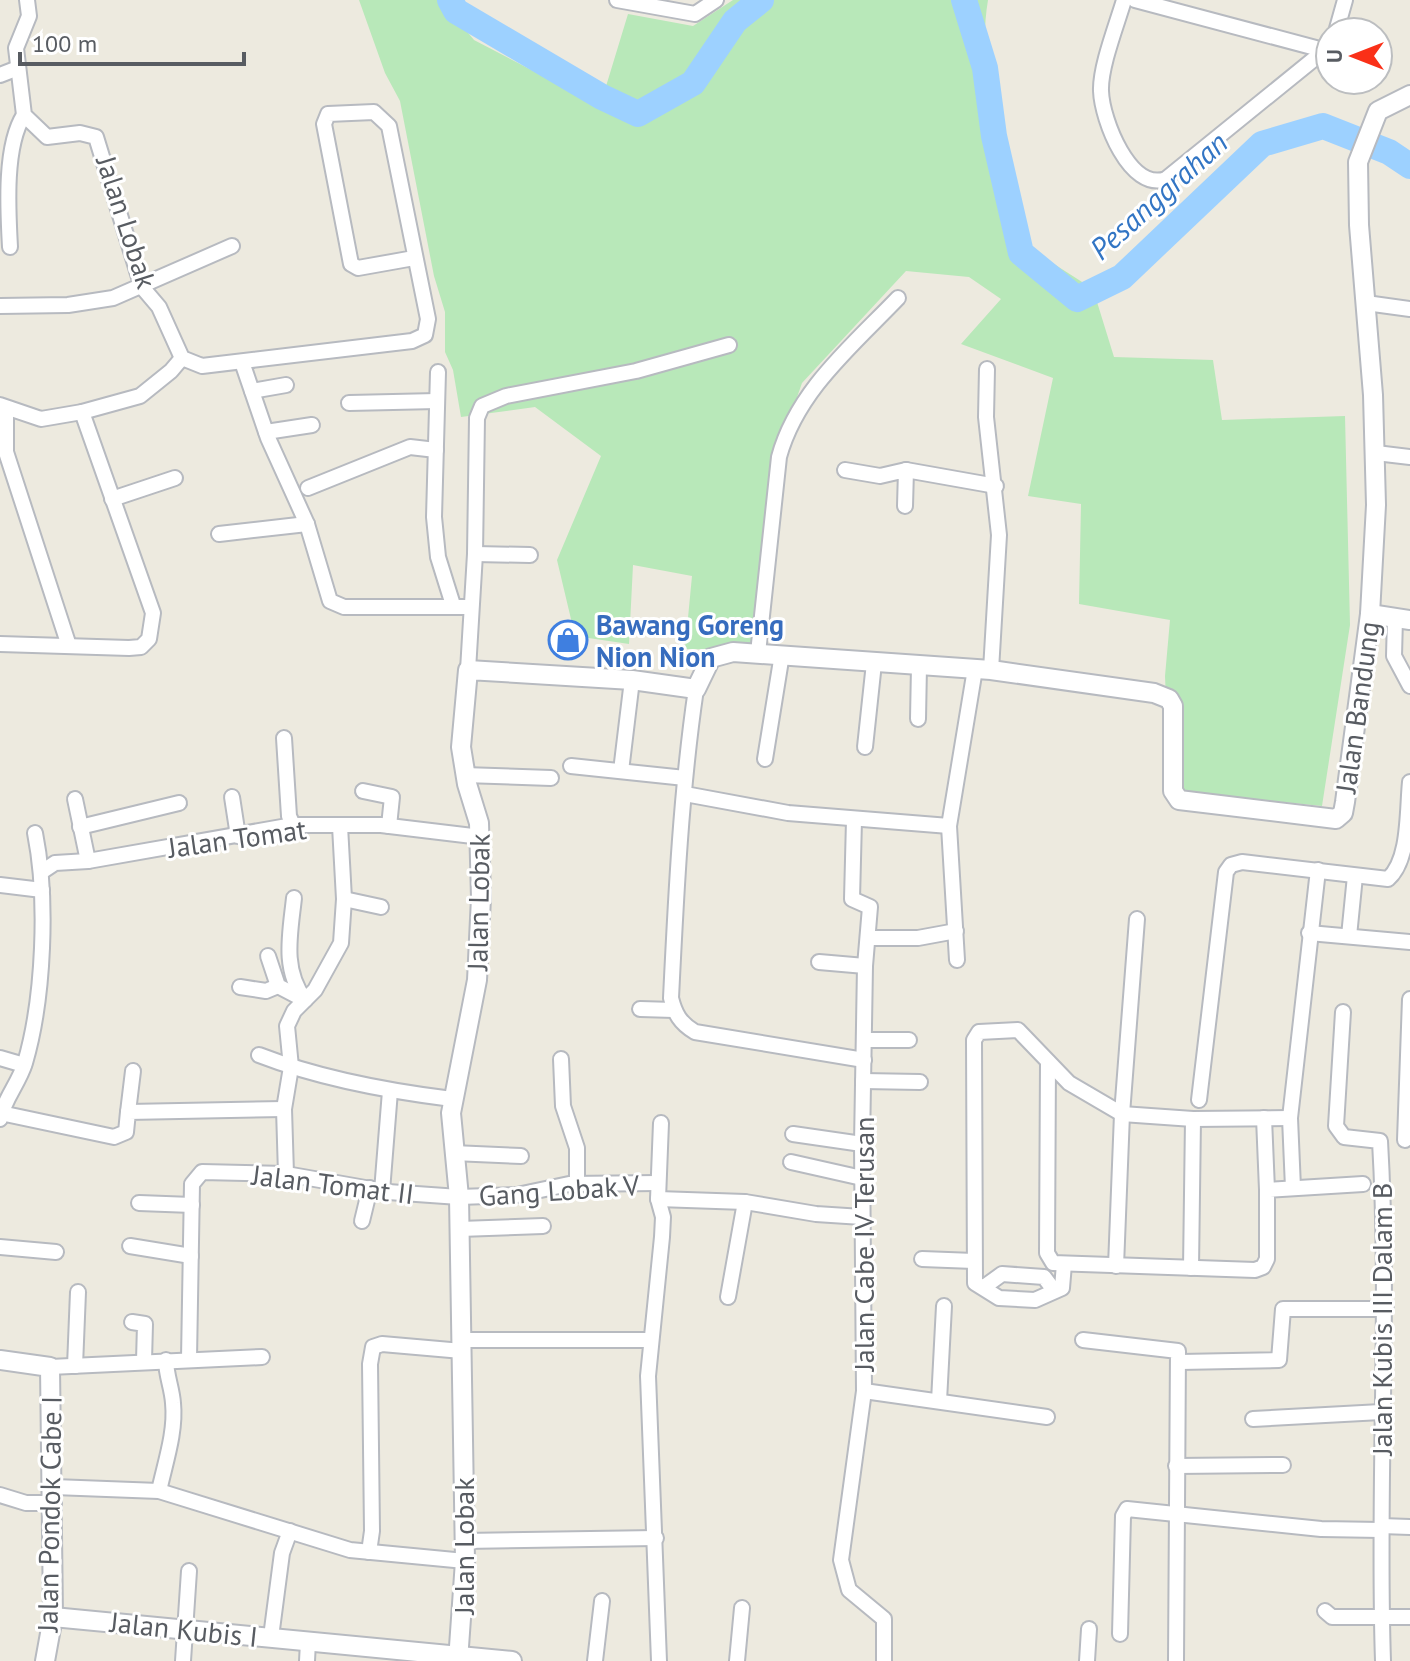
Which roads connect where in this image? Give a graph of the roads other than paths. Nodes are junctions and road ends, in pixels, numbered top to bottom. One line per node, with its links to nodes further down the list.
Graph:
1 (27, 0): 8 (street)
2 (617, 0): 3 (street)
3 (716, 0)
4 (1124, 0): 7 (street)
5 (1135, 0): 6 (street)
6 (1314, 45)
7 (1314, 60)
8 (18, 68): 9 (street); 11 (street)
9 (0, 75)
10 (1410, 95): 18 (street, Jalan Bandung)
11 (24, 115): 12 (street); 16 (street, Jalan Lobak)
12 (6, 170): 14 (street)
13 (232, 246): 16 (street)
14 (10, 247)
15 (414, 258): 15 (street); 23 (street)
16 (142, 287): 19 (street); 22 (street, Jalan Lobak)
17 (898, 298): 54 (street)
18 (1366, 303): 20 (street); 35 (street, Jalan Bandung)
19 (0, 306)
20 (1410, 309)
21 (729, 345): 46 (street, Jalan Lobak)
22 (182, 358): 23 (street); 31 (street)
23 (242, 362): 27 (street)
24 (987, 369): 40 (street)
25 (438, 372): 28 (street)
26 (286, 385): 27 (street)
27 (252, 391): 33 (street)
28 (437, 401): 29 (street); 34 (street)
29 (349, 403)
30 (3, 407): 31 (street); 53 (street)
31 (82, 412): 42 (street)
32 (312, 425): 33 (street)
33 (266, 432): 44 (street)
34 (436, 450): 41 (street); 48 (street)
35 (1376, 453): 36 (street); 50 (street, Jalan Bandung)
36 (1410, 457)
37 (845, 470): 38 (street)
38 (906, 470): 40 (street); 43 (street)
39 (175, 478): 42 (street)
40 (996, 486): 59 (street)
41 (308, 488)
42 (112, 499): 53 (street)
43 (905, 506)
44 (307, 524): 45 (street); 48 (street)
45 (219, 534)
46 (475, 554): 47 (street); 49 (street, Jalan Lobak)
47 (530, 555)
48 (453, 605): 49 (street)
49 (470, 607): 58 (street, Jalan Lobak)
50 (1370, 614): 51 (street); 59 (street, Jalan Bandung)
51 (1402, 619): 61 (street)
52 (0, 644): 53 (street)
53 (69, 646)
54 (758, 653): 55 (street, Jalan Bandung); 62 (street, Jalan Bandung)
55 (782, 654): 56 (street, Jalan Bandung); 66 (street)
56 (874, 663): 57 (street, Jalan Bandung); 65 (street)
57 (919, 666): 59 (street, Jalan Bandung); 63 (street)
58 (468, 670): 60 (street); 69 (street, Jalan Lobak)
59 (983, 670): 82 (street)
60 (632, 680): 62 (street); 68 (street)
61 (1410, 686)
62 (696, 689): 71 (street)
63 (918, 719)
64 (288, 742): 79 (street)
65 (865, 747)
66 (765, 759)
67 (571, 766): 68 (street)
68 (621, 771): 71 (street)
69 (464, 775): 70 (street); 86 (street, Jalan Lobak)
70 (551, 778)
71 (685, 778): 74 (street)
72 (1410, 782): 90 (street)
73 (363, 791): 81 (street)
74 (685, 794): 78 (street); 111 (street)
75 (232, 797): 85 (street)
76 (75, 799): 83 (street)
77 (179, 803): 83 (street)
78 (854, 820): 82 (street); 100 (street, Jalan Cabe IV Terusan)
79 (293, 825): 80 (street, Jalan Tomat); 85 (street, Jalan Tomat)
80 (340, 826): 81 (street, Jalan Tomat); 94 (street)
81 (389, 826): 86 (street, Jalan Tomat)
82 (949, 826): 97 (street)
83 (80, 827): 87 (street)
84 (35, 833): 89 (street)
85 (238, 836): 87 (street, Jalan Tomat)
86 (481, 837): 126 (street, Jalan Lobak)
87 (88, 861): 89 (street, Jalan Tomat)
88 (1318, 870): 90 (street); 98 (street); 127 (street)
89 (43, 871): 92 (street)
90 (1355, 876): 99 (street)
91 (0, 885): 92 (street)
92 (42, 890): 120 (street)
93 (294, 898): 109 (street)
94 (344, 899): 95 (street); 109 (street)
95 (381, 907)
96 (1137, 919): 130 (street)
97 (956, 931): 100 (street); 103 (street)
98 (1309, 933): 99 (street); 133 (street)
99 (1349, 936): 101 (street)
100 (868, 938): 105 (street, Jalan Cabe IV Terusan)
101 (1410, 942)
102 (268, 956): 106 (street)
103 (957, 960)
104 (819, 962): 105 (street)
105 (865, 966): 113 (street, Jalan Cabe IV Terusan)
106 (278, 986): 107 (street); 109 (street)
107 (240, 987)
108 (1410, 999): 137 (street)
109 (305, 1000): 121 (street)
110 (640, 1009): 111 (street)
111 (674, 1010): 118 (street)
112 (1343, 1012): 138 (street, Jalan Kubis III Dalam B)
113 (865, 1040): 114 (street); 118 (street, Jalan Cabe IV Terusan)
114 (909, 1040)
115 (259, 1055): 121 (street)
116 (0, 1058): 120 (street)
117 (561, 1059): 146 (street)
118 (864, 1060): 123 (street, Jalan Cabe IV Terusan)
119 (1048, 1062): 130 (street); 165 (street); 166 (street)
120 (24, 1065): 131 (street)
121 (291, 1067): 125 (street); 128 (street)
122 (133, 1071): 129 (street)
123 (863, 1081): 124 (street); 139 (street, Jalan Cabe IV Terusan)
124 (920, 1082)
125 (390, 1091): 126 (street); 149 (street)
126 (452, 1099): 140 (street, Jalan Lobak)
127 (1199, 1100)
128 (284, 1109): 129 (street); 143 (street)
129 (128, 1112): 131 (street)
130 (1122, 1114): 134 (street); 167 (street)
131 (1, 1116)
132 (1264, 1118): 133 (street); 134 (street); 150 (street)
133 (1290, 1118): 148 (street)
134 (1193, 1119): 168 (street)
135 (661, 1123): 145 (street)
136 (793, 1134): 139 (street)
137 (1407, 1140): 138 (street)
138 (1380, 1141): 174 (street, Jalan Kubis III Dalam B)
139 (862, 1144): 144 (street, Jalan Cabe IV Terusan)
140 (453, 1153): 141 (street); 151 (street, Jalan Lobak)
141 (521, 1156)
142 (791, 1162): 144 (street)
143 (286, 1174): 149 (street, Jalan Tomat II); 155 (street, Jalan Tomat II)
144 (862, 1178): 156 (street, Jalan Cabe IV Terusan)
145 (658, 1183): 146 (street, Gang Lobak V); 152 (street)
146 (577, 1184): 151 (street, Gang Lobak V)
147 (1363, 1184): 148 (street)
148 (1293, 1188): 150 (street)
149 (376, 1190): 151 (street, Jalan Tomat II); 157 (street)
150 (1267, 1190): 168 (street)
151 (459, 1197): 159 (street, Jalan Lobak)
152 (658, 1199): 153 (street); 176 (street)
153 (745, 1202): 156 (street); 172 (street)
154 (139, 1203): 155 (street)
155 (192, 1205): 163 (street, Jalan Tomat II)
156 (862, 1217): 187 (street, Jalan Cabe IV Terusan)
157 (362, 1221)
158 (543, 1226): 159 (street)
159 (460, 1229): 178 (street, Jalan Lobak)
160 (130, 1246): 163 (street)
161 (0, 1247): 162 (street)
162 (56, 1252)
163 (191, 1256): 181 (street, Jalan Tomat II)
164 (922, 1259): 165 (street)
165 (974, 1261): 169 (street)
166 (1064, 1264): 167 (street); 170 (street)
167 (1116, 1266): 168 (street)
168 (1191, 1268)
169 (984, 1287): 170 (street); 170 (street)
170 (1053, 1289)
171 (78, 1292): 185 (street)
172 (728, 1297)
173 (944, 1306): 188 (street)
174 (1386, 1309): 179 (street); 189 (street, Jalan Kubis III Dalam B)
175 (132, 1322): 184 (street)
176 (651, 1340): 178 (street); 201 (street)
177 (1083, 1340): 179 (street)
178 (462, 1346): 202 (street, Jalan Lobak); 203 (street)
179 (1179, 1356): 193 (street)
180 (262, 1357): 181 (street)
181 (189, 1359): 183 (street)
182 (0, 1360): 186 (street)
183 (166, 1360): 184 (street); 194 (street)
184 (144, 1361): 185 (street)
185 (75, 1366): 186 (street)
186 (50, 1367): 196 (street, Jalan Pondok Cabe I)
187 (864, 1391): 188 (street); 225 (street, Jalan Cabe IV Terusan)
188 (939, 1401): 190 (street)
189 (1381, 1412): 191 (street); 199 (street, Jalan Kubis III Dalam B)
190 (1047, 1417)
191 (1253, 1419)
192 (1283, 1465): 193 (street)
193 (1176, 1466): 197 (street)
194 (159, 1491): 196 (street); 200 (street)
195 (0, 1495): 196 (street)
196 (54, 1495): 210 (street, Jalan Pondok Cabe I)
197 (1176, 1512): 199 (street); 214 (street); 227 (street)
198 (1410, 1527): 199 (street)
199 (1381, 1528): 209 (street, Jalan Kubis III Dalam B)
200 (290, 1531): 203 (street); 215 (street)
201 (656, 1538): 202 (street); 223 (street)
202 (464, 1541): 204 (street, Jalan Lobak)
203 (369, 1552): 204 (street)
204 (465, 1561): 217 (street, Jalan Lobak)
205 (189, 1571): 212 (street)
206 (602, 1601): 222 (street)
207 (742, 1608): 224 (street)
208 (1325, 1611): 209 (street)
209 (1381, 1616): 211 (street); 228 (street, Jalan Kubis III Dalam B)
210 (53, 1617): 212 (street, Jalan Kubis I); 218 (street, Jalan Pondok Cabe I)
211 (1410, 1617)
212 (185, 1628): 215 (street, Jalan Kubis I); 219 (street)
213 (1089, 1629): 226 (street)
214 (1120, 1634)
215 (271, 1637): 216 (street, Jalan Kubis I)
216 (308, 1642): 217 (street, Jalan Kubis I); 220 (street)
217 (458, 1658): 221 (street, Jalan Kubis I)
218 (45, 1661)
219 (183, 1661)
220 (307, 1661)
221 (512, 1661)
222 (595, 1661)
223 (659, 1661)
224 (737, 1661)
225 (884, 1661)
226 (1087, 1661)
227 (1176, 1661)
228 (1383, 1661)

